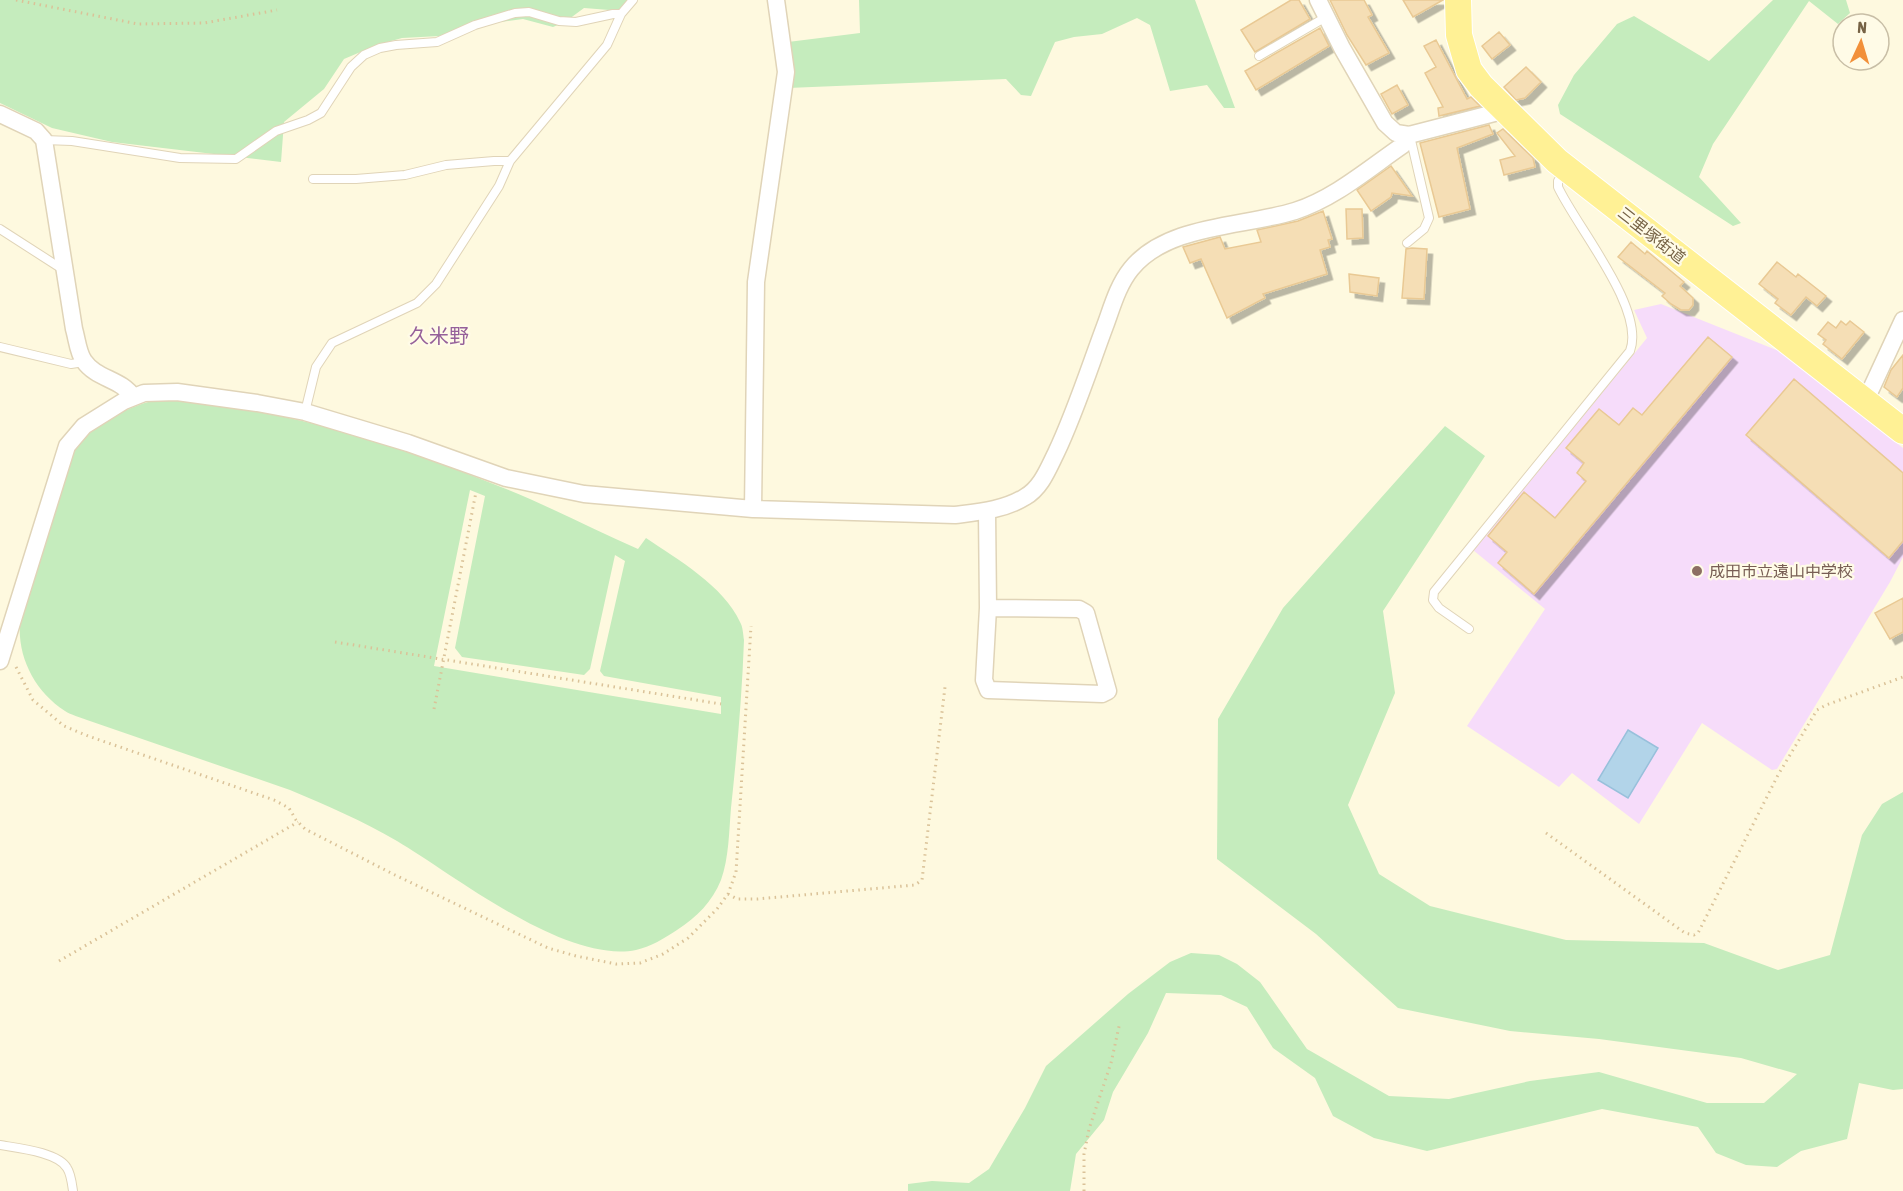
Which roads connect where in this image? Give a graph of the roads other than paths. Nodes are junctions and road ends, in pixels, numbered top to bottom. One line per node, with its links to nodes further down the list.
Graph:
1 (633, 0): 5 (lane)
2 (776, 0): 25 (street)
3 (1317, 0): 6 (street)
4 (1458, 0): 8 (main road, 三里塚街道)
5 (621, 14): 11 (lane); 12 (lane)
6 (1326, 17): 7 (lane); 10 (street)
7 (1259, 56)
8 (1506, 110): 10 (street); 13 (main road, 三里塚街道)
9 (0, 114): 11 (street)
10 (1410, 135): 16 (lane); 26 (street)
11 (44, 140): 17 (street)
12 (510, 161): 14 (lane); 23 (lane)
13 (1557, 161): 22 (main road, 三里塚街道); 28 (lane)
14 (313, 179)
15 (0, 229): 17 (lane)
16 (1407, 243)
17 (66, 268): 20 (street)
18 (1903, 320): 22 (street)
19 (0, 347): 20 (lane)
20 (84, 362): 21 (street)
21 (133, 397): 23 (street); 29 (street)
22 (1865, 402): 24 (main road, 三里塚街道)
23 (305, 412): 25 (street)
24 (1903, 431)
25 (753, 509): 26 (street)
26 (987, 511): 27 (street)
27 (988, 608): 27 (street)
28 (1469, 629)
29 (2, 656)
30 (0, 1145): 31 (lane)
31 (73, 1191)

